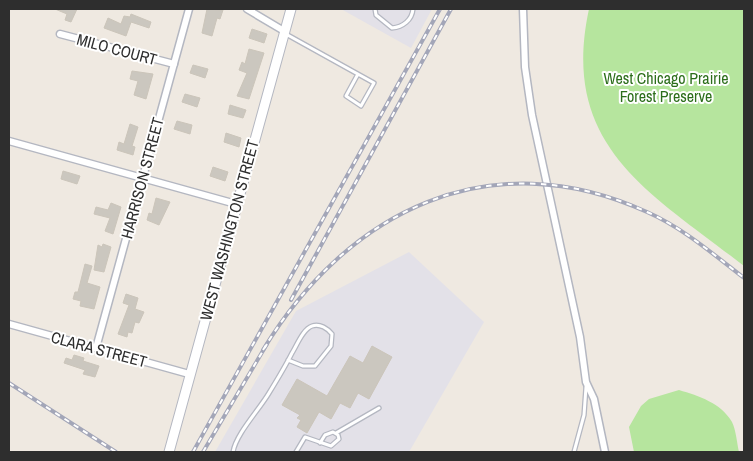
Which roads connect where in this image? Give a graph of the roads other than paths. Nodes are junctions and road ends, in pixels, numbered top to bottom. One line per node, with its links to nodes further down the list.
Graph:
1 (189, 9): 9 (street, HARRISON STREET)
2 (247, 9): 7 (street)
3 (290, 9): 7 (main road, WEST WASHINGTON STREET)
4 (375, 9): 5 (lane)
5 (413, 9)
6 (522, 9): 18 (street)
7 (284, 32): 10 (lane); 13 (main road, WEST WASHINGTON STREET)
8 (60, 34): 9 (street, MILO COURT)
9 (174, 64): 12 (street, HARRISON STREET)
10 (358, 74): 10 (lane)
11 (9, 141): 12 (street)
12 (142, 178): 13 (street); 15 (street, HARRISON STREET)
13 (236, 204): 17 (main road, WEST WASHINGTON STREET)
14 (9, 324): 15 (street, CLARA STREET)
15 (96, 348): 17 (street, CLARA STREET)
16 (288, 360): 16 (lane); 23 (lane)
17 (190, 374): 22 (main road, WEST WASHINGTON STREET)
18 (586, 382): 25 (lane); 26 (street)
19 (379, 408): 20 (lane)
20 (336, 433): 21 (lane); 21 (lane)
21 (320, 443): 24 (lane)
22 (169, 452)
23 (233, 452)
24 (296, 452)
25 (574, 452)
26 (605, 452)

